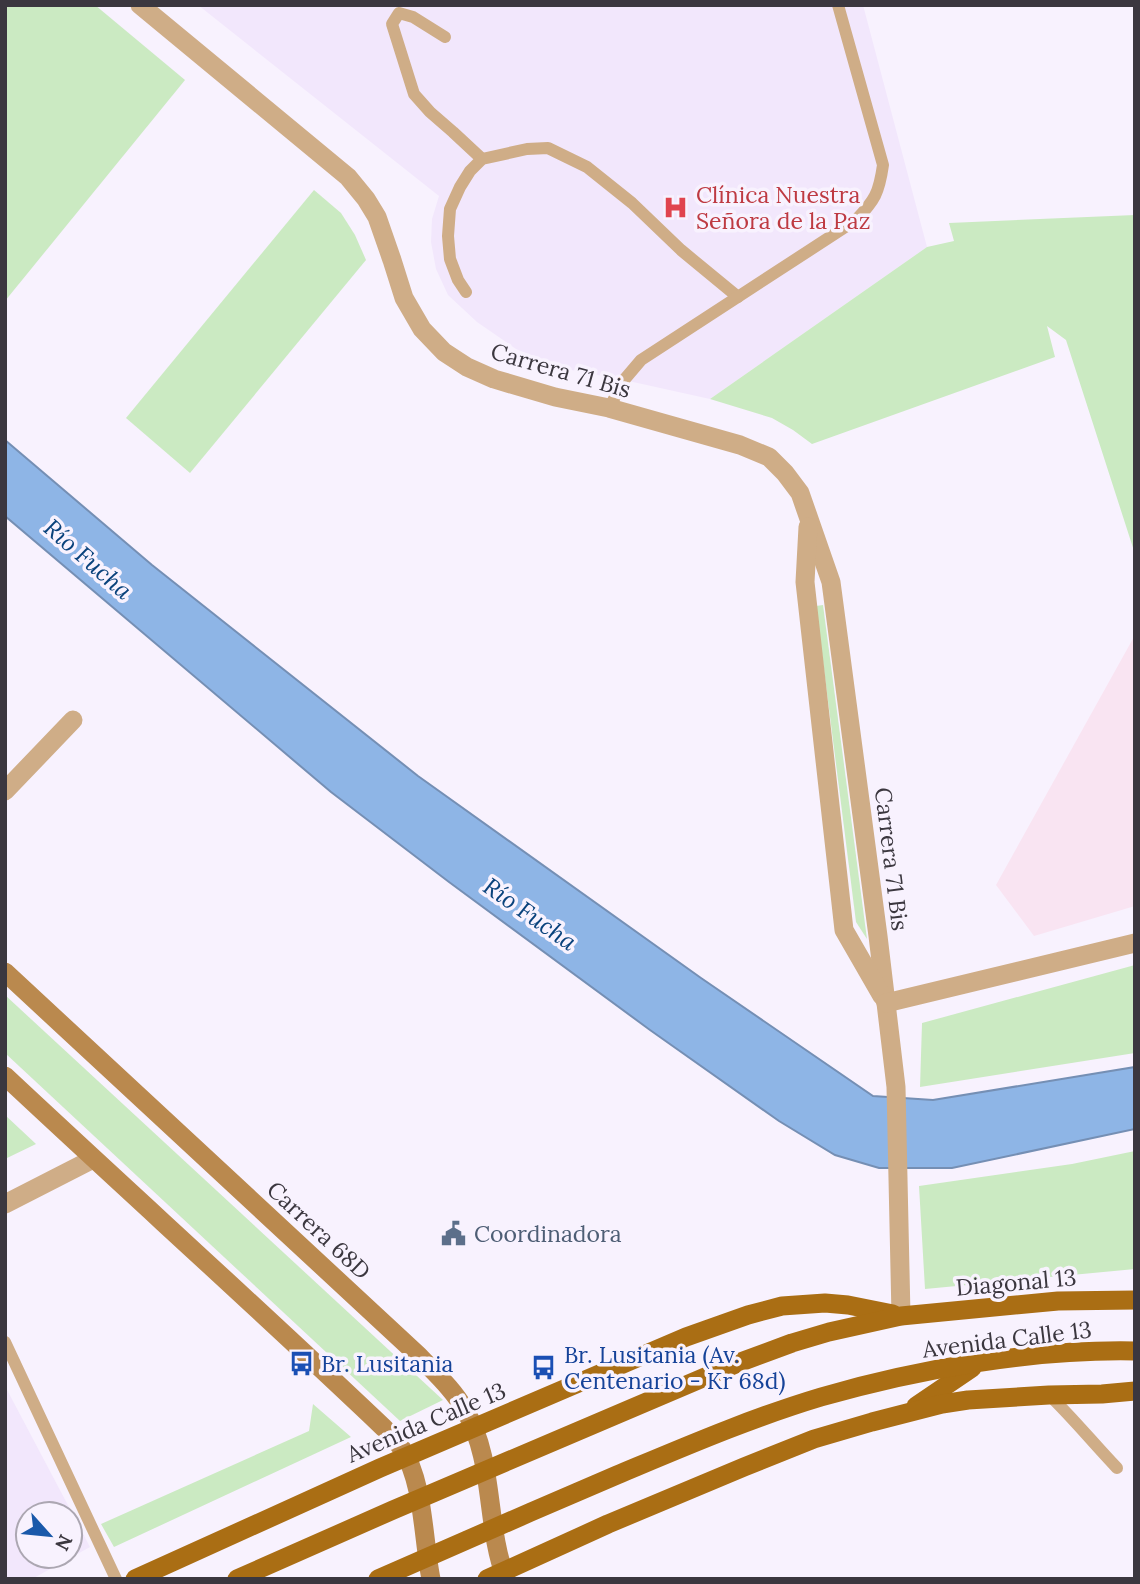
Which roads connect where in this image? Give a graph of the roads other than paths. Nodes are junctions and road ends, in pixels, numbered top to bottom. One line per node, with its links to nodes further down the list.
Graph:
1 (140, 5): 7 (street, Carrera 71 Bis)
2 (838, 5): 6 (lane)
3 (445, 37): 4 (lane)
4 (482, 159): 5 (lane); 6 (lane)
5 (466, 292)
6 (737, 297): 7 (lane)
7 (609, 408): 8 (street, Carrera 71 Bis)
8 (809, 517): 13 (street, Carrera 71 Bis); 13 (street, Carrera 71 Bis)
9 (73, 720): 10 (street)
10 (5, 791)
11 (1135, 943): 13 (street)
12 (5, 972): 27 (main road, Carrera 68D)
13 (886, 1003): 18 (street, Carrera 71 Bis)
14 (5, 1076): 15 (main road)
15 (93, 1159): 16 (street); 28 (main road)
16 (5, 1204)
17 (1135, 1300): 18 (main road, Diagonal 13)
18 (901, 1316): 27 (main road, Avenida Calle 13); 30 (main road, Avenida Calle 13)
19 (5, 1342): 35 (lane)
20 (1135, 1351): 21 (main road, Avenida Calle 13)
21 (980, 1362): 26 (main road); 32 (main road, Avenida Calle 13)
22 (1135, 1391): 23 (main road)
23 (1102, 1394): 24 (main road); 25 (street)
24 (1049, 1395): 26 (main road); 29 (lane)
25 (1135, 1398)
26 (907, 1412): 34 (main road)
27 (474, 1428): 28 (main road, Avenida Calle 13); 30 (main road, Carrera 68D)
28 (407, 1457): 31 (main road); 36 (main road, Avenida Calle 13)
29 (1117, 1468)
30 (486, 1471): 31 (main road, Avenida Calle 13); 32 (main road, Carrera 68D)
31 (419, 1499): 33 (main road); 37 (main road, Avenida Calle 13)
32 (494, 1528): 33 (main road, Avenida Calle 13); 34 (main road, Carrera 68D)
33 (428, 1557): 38 (main road, Avenida Calle 13); 39 (main road)
34 (499, 1576)
35 (116, 1579)
36 (135, 1579)
37 (237, 1579)
38 (379, 1579)
39 (431, 1579)

